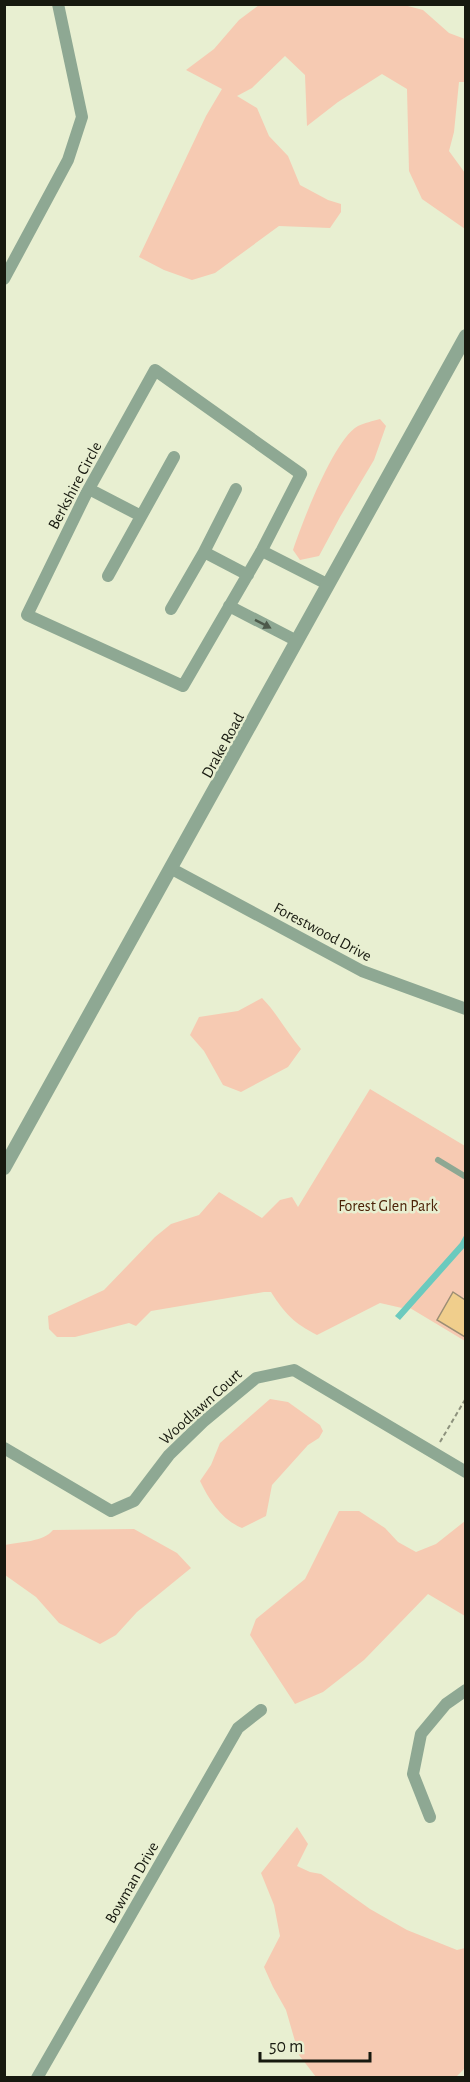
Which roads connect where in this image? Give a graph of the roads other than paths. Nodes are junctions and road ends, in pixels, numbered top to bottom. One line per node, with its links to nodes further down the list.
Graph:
1 (58, 4): 2 (street)
2 (4, 279)
3 (465, 336): 12 (street, Drake Road)
4 (174, 457): 7 (street)
5 (89, 489): 7 (street); 8 (street, Berkshire Circle); 13 (street, Berkshire Circle)
6 (236, 489): 9 (street)
7 (141, 516): 11 (street)
8 (262, 550): 10 (street); 12 (street)
9 (204, 552): 10 (street); 14 (street)
10 (248, 575): 13 (street)
11 (108, 576)
12 (327, 584): 15 (street, Drake Road)
13 (230, 606): 15 (street, one-way to 15)
14 (171, 609)
15 (297, 642): 16 (street, Drake Road)
16 (172, 869): 17 (street, Forestwood Drive); 19 (street, Drake Road)
17 (465, 1009)
18 (438, 1160): 20 (lane)
19 (4, 1168)
20 (465, 1177)
21 (4, 1448): 22 (street, Woodlawn Court)
22 (465, 1472)
23 (465, 1690): 25 (street)
24 (261, 1710): 26 (street, Bowman Drive)
25 (430, 1817)
26 (37, 2078)

